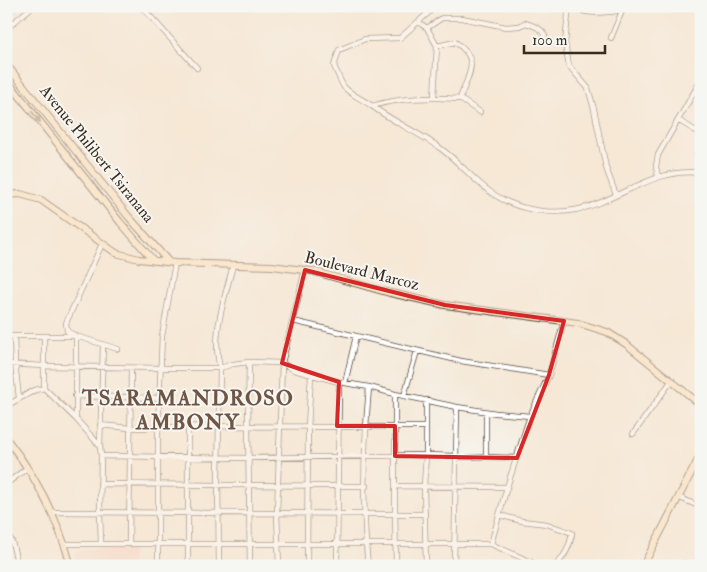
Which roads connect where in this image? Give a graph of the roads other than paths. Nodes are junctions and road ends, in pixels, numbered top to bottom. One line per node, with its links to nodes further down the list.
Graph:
1 (33, 6): 8 (street)
2 (141, 6): 14 (street)
3 (436, 6): 7 (street)
4 (570, 6): 6 (street); 30 (street)
5 (639, 6): 6 (street)
6 (622, 11): 10 (street)
7 (418, 22): 9 (street); 19 (street)
8 (6, 28)
9 (427, 28): 11 (street); 12 (street)
10 (611, 38)
11 (538, 42)
12 (437, 46): 17 (street); 18 (street)
13 (6, 64): 25 (main road, Avenue Philibert Tsiranana)
14 (197, 68)
15 (6, 79): 27 (main road, Avenue Philibert Tsiranana, one-way to 27)
16 (701, 81): 21 (street)
17 (434, 97): 18 (street); 19 (street)
18 (460, 99): 20 (street)
19 (372, 106): 30 (street)
20 (480, 112)
21 (678, 120): 22 (street); 28 (street)
22 (701, 134)
23 (701, 148): 24 (street)
24 (698, 154)
25 (92, 170): 27 (main road); 31 (main road, Avenue Philibert Tsiranana)
26 (701, 173): 28 (street)
27 (84, 177): 32 (main road, Avenue Philibert Tsiranana)
28 (658, 177): 30 (street)
29 (6, 195): 34 (main road, Boulevard Marcoz)
30 (616, 195)
31 (128, 216): 32 (main road); 37 (main road, Avenue Philibert Tsiranana)
32 (120, 222): 33 (main road, Avenue Philibert Tsiranana)
33 (136, 242): 35 (main road); 36 (main road, Avenue Philibert Tsiranana)
34 (102, 244): 35 (main road, Boulevard Marcoz); 45 (street)
35 (127, 256): 36 (main road, Boulevard Marcoz)
36 (153, 260): 37 (main road, Boulevard Marcoz)
37 (171, 262): 38 (main road, Boulevard Marcoz); 58 (street)
38 (233, 265): 39 (main road, Boulevard Marcoz); 59 (street)
39 (305, 270): 40 (street); 41 (main road, Boulevard Marcoz)
40 (293, 320): 46 (street); 52 (street)
41 (564, 321): 61 (street); 62 (main road, Boulevard Marcoz)
42 (6, 336): 43 (street)
43 (14, 336): 44 (street); 51 (street)
44 (44, 336): 45 (street); 54 (street)
45 (76, 336): 47 (street); 55 (street)
46 (356, 336): 49 (street); 64 (street)
47 (103, 345): 48 (street); 56 (street)
48 (118, 349)
49 (417, 351): 61 (street); 71 (street)
50 (249, 362): 52 (street); 59 (street); 83 (street)
51 (15, 363): 53 (street); 54 (street); 72 (street)
52 (282, 363): 60 (street); 87 (street)
53 (6, 364)
54 (44, 366): 55 (street); 66 (street)
55 (75, 366): 56 (street); 68 (street)
56 (103, 368): 57 (street); 69 (street)
57 (131, 368): 58 (street); 70 (street)
58 (162, 368): 59 (street); 73 (street)
59 (220, 368): 82 (street)
60 (311, 375): 63 (street); 88 (street)
61 (549, 375): 79 (street)
62 (672, 380): 75 (main road, Boulevard Marcoz); 93 (street)
63 (339, 382): 64 (street); 84 (street)
64 (345, 383): 65 (street)
65 (369, 387): 67 (street); 89 (street)
66 (44, 388): 72 (street); 80 (street)
67 (395, 394): 71 (street); 85 (street)
68 (75, 396): 69 (street); 80 (street)
69 (102, 396): 70 (street); 81 (street)
70 (131, 396): 73 (street); 91 (street)
71 (404, 396): 74 (street)
72 (19, 398): 76 (street)
73 (160, 398): 92 (street)
74 (426, 400): 77 (street); 90 (street)
75 (701, 405)
76 (6, 406)
77 (456, 407): 78 (street); 101 (street)
78 (486, 412): 79 (street); 102 (street)
79 (530, 416): 111 (street)
80 (76, 419): 95 (street)
81 (100, 425): 91 (street); 95 (street)
82 (220, 426): 83 (street); 86 (street); 107 (street)
83 (248, 426): 87 (street); 108 (street)
84 (337, 426): 88 (street); 89 (street); 104 (street)
85 (395, 426): 89 (street); 90 (street); 100 (street)
86 (188, 427): 92 (street); 106 (street)
87 (280, 427): 88 (street); 109 (street)
88 (308, 427): 110 (street)
89 (366, 427): 99 (street)
90 (426, 427): 97 (street)
91 (130, 428): 92 (street); 103 (street)
92 (158, 428): 105 (street)
93 (633, 434)
94 (7, 441): 112 (main road)
95 (100, 446): 98 (street)
96 (701, 454): 128 (main road)
97 (426, 455): 100 (street); 101 (street); 125 (street)
98 (101, 456): 103 (street); 114 (street)
99 (366, 456): 100 (street); 104 (street); 123 (street)
100 (395, 456): 124 (street)
101 (456, 456): 102 (street); 126 (street)
102 (486, 456): 111 (street)
103 (130, 457): 105 (street); 115 (street)
104 (337, 457): 110 (street); 122 (street)
105 (158, 458): 106 (street); 116 (street)
106 (187, 458): 107 (street); 117 (street)
107 (218, 458): 108 (street); 118 (street)
108 (248, 458): 109 (street); 119 (street)
109 (279, 458): 110 (street); 120 (street)
110 (308, 458): 121 (street)
111 (517, 458): 127 (street)
112 (28, 468): 113 (street); 130 (main road)
113 (6, 484)
114 (100, 484): 115 (street); 131 (street)
115 (130, 484): 116 (street); 132 (street)
116 (159, 485): 117 (street); 133 (street)
117 (187, 485): 118 (street); 134 (street)
118 (218, 485): 119 (street); 135 (street)
119 (249, 485): 120 (street); 136 (street)
120 (278, 486): 121 (street); 137 (street)
121 (307, 486): 122 (street); 138 (street)
122 (337, 486): 123 (street); 139 (street)
123 (366, 486): 140 (street)
124 (395, 486): 125 (street); 141 (street)
125 (424, 486): 126 (street); 142 (street)
126 (454, 486): 127 (street); 149 (street)
127 (507, 487): 143 (street)
128 (678, 497): 129 (street); 175 (main road)
129 (701, 507)
130 (52, 512): 131 (street); 145 (main road)
131 (100, 512): 132 (street); 146 (street)
132 (130, 512): 133 (street); 147 (street)
133 (159, 512): 134 (street); 151 (street)
134 (188, 512): 135 (street); 152 (street)
135 (218, 513): 136 (street); 153 (street)
136 (250, 513): 137 (street); 154 (street)
137 (278, 513): 138 (street); 155 (street)
138 (306, 513): 139 (street); 156 (street)
139 (336, 513): 140 (street); 157 (street)
140 (365, 513): 141 (street); 158 (street)
141 (395, 514): 142 (street); 159 (street)
142 (425, 514): 148 (street)
143 (499, 515): 150 (street); 174 (street)
144 (6, 531): 160 (street)
145 (65, 544): 146 (street); 161 (main road)
146 (101, 544): 147 (street)
147 (129, 544): 151 (street)
148 (425, 544): 149 (street); 159 (street); 171 (street)
149 (454, 544): 150 (street); 172 (street)
150 (491, 544): 173 (street)
151 (158, 545): 152 (street); 162 (street)
152 (188, 545): 153 (street); 163 (street)
153 (220, 545): 154 (street); 164 (street)
154 (250, 545): 155 (street); 165 (street)
155 (279, 545): 156 (street); 166 (street)
156 (306, 545): 157 (street); 167 (street)
157 (336, 545): 158 (street); 168 (street)
158 (366, 545): 159 (street); 169 (street)
159 (396, 545): 170 (street)
160 (18, 566)
161 (72, 566)
162 (158, 566)
163 (188, 566)
164 (219, 566)
165 (250, 566)
166 (278, 566)
167 (306, 566)
168 (337, 566)
169 (368, 566)
170 (396, 566)
171 (426, 566)
172 (454, 566)
173 (540, 566)
174 (555, 566)
175 (643, 566)

